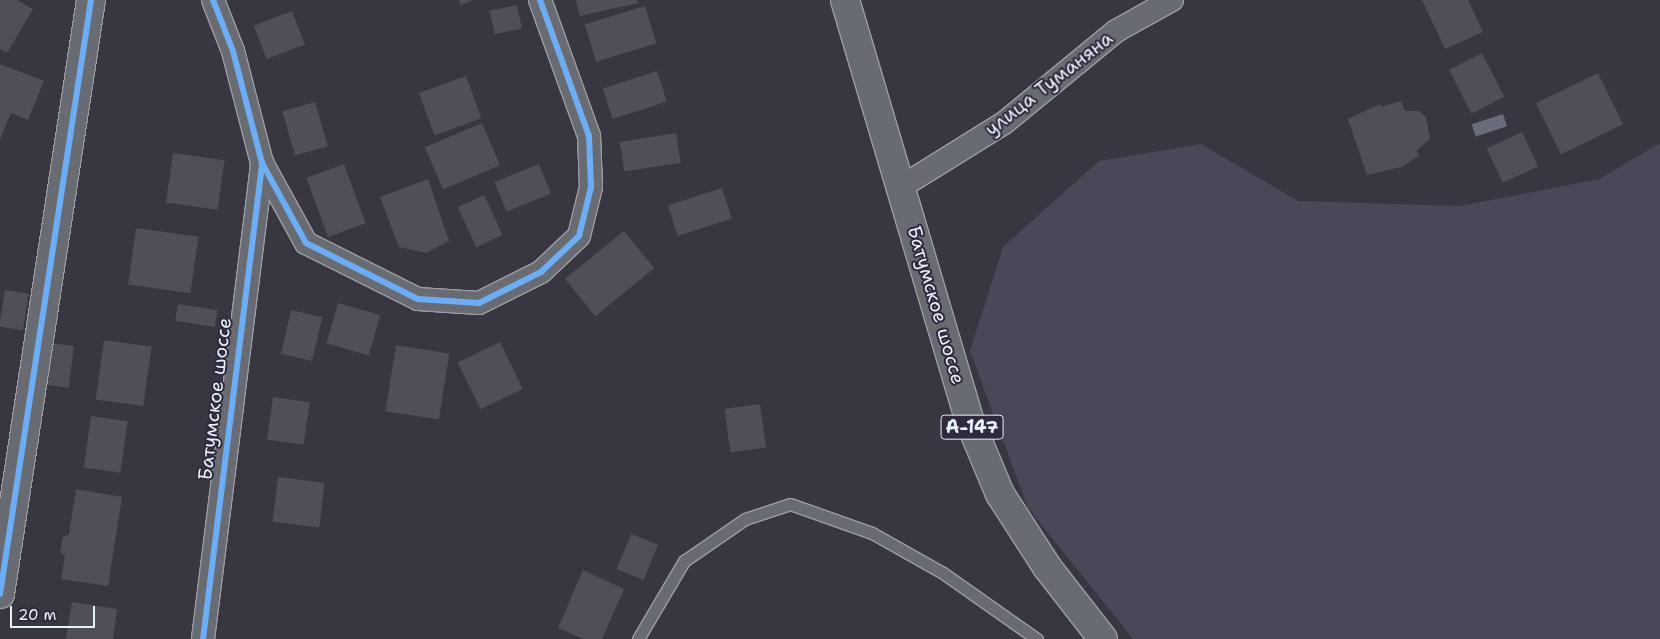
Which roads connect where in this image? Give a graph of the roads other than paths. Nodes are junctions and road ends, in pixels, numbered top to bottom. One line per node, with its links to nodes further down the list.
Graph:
1 (91, 0): 8 (main road)
2 (213, 0): 6 (street, Батумское шоссе)
3 (540, 0): 6 (street, Батумское шоссе)
4 (845, 0): 7 (main road, Батумское шоссе / А-147)
5 (1172, 0): 7 (street, улица Туманяна)
6 (262, 163): 9 (street, Батумское шоссе)
7 (902, 187): 12 (main road, Батумское шоссе / А-147)
8 (0, 594)
9 (203, 639)
10 (638, 639): 11 (lane)
11 (1037, 639)
12 (1103, 639)

